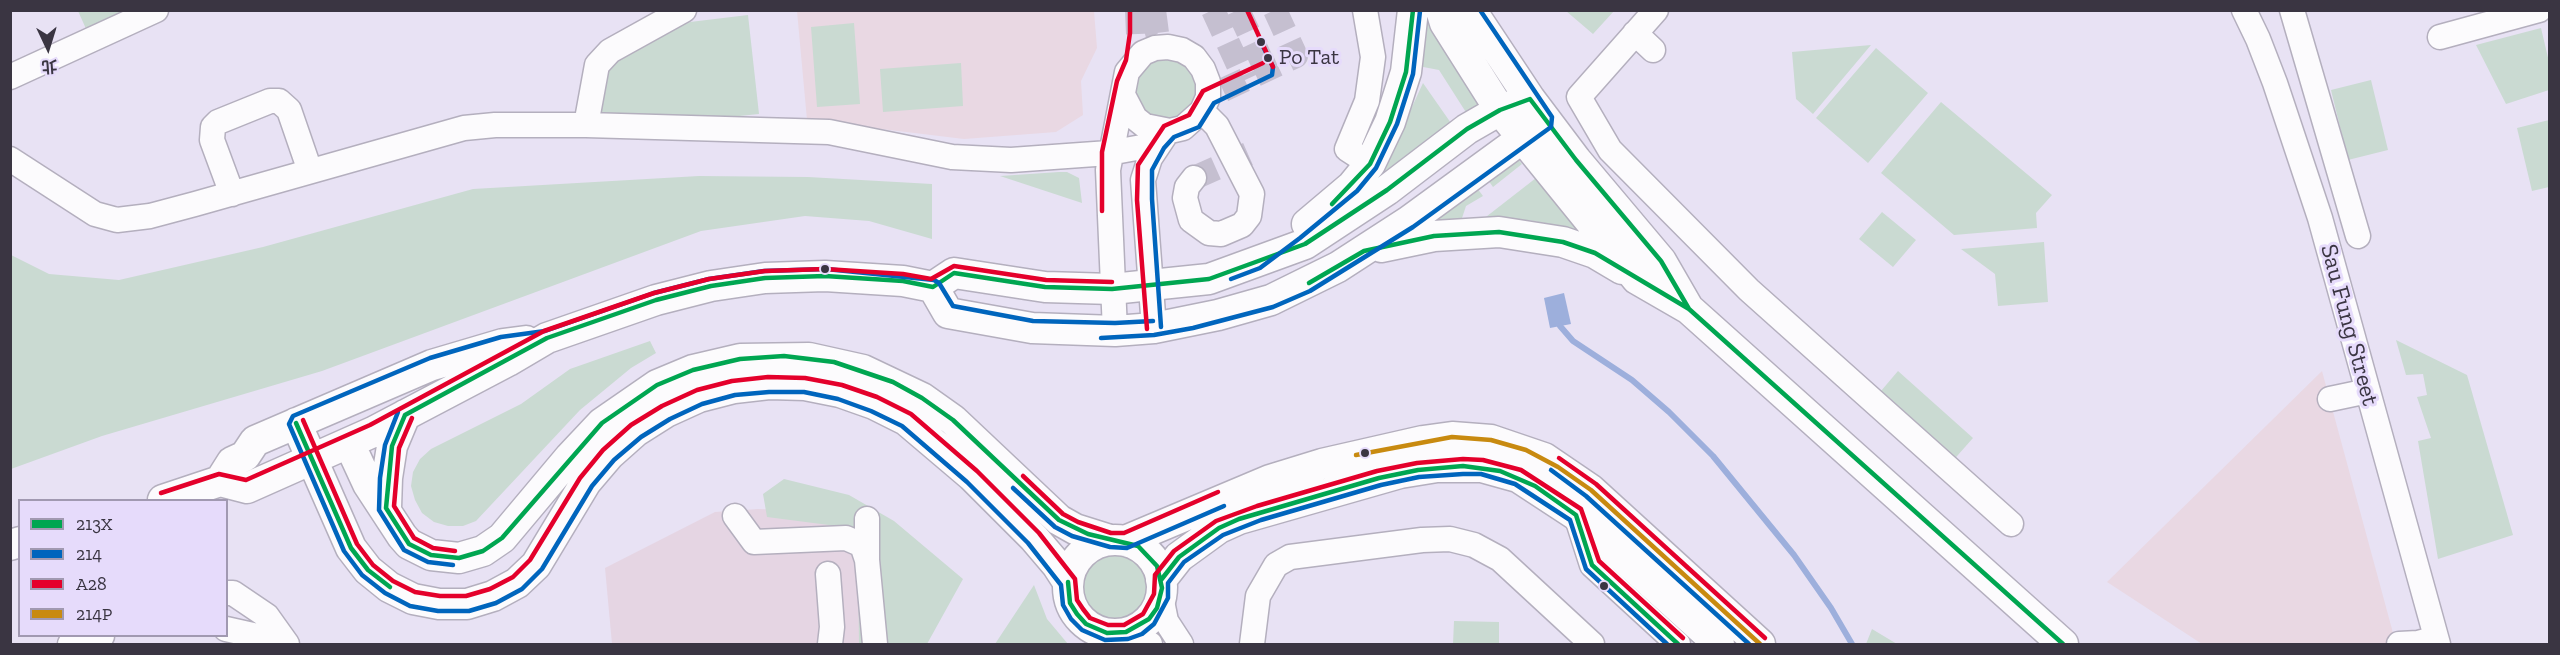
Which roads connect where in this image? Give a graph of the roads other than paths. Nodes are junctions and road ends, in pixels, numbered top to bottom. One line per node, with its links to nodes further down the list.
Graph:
1 (156, 10): 16 (street)
2 (684, 10): 21 (street)
3 (1365, 10): 26 (street)
4 (1413, 10): 26 (main road)
5 (1441, 10): 19 (main road)
6 (1471, 10): 20 (main road)
7 (1656, 10): 11 (street)
8 (2244, 10): 41 (street, Sau Fung Street)
9 (2292, 10): 30 (street)
10 (2539, 10): 13 (street)
11 (1635, 33): 14 (street); 52 (street)
12 (1138, 34): 15 (street)
13 (2439, 37)
14 (1653, 50)
15 (1133, 62): 17 (street); 18 (street)
16 (10, 78)
17 (1124, 95): 22 (street); 24 (street)
18 (1211, 99): 22 (street); 28 (street)
19 (1500, 110): 20 (main road); 23 (main road); 32 (main road)
20 (1538, 110): 23 (main road); 37 (main road)
21 (586, 125): 24 (street); 27 (street)
22 (1164, 138): 24 (street); 34 (street)
23 (1522, 139): 31 (main road); 33 (main road)
24 (1109, 153): 36 (street)
25 (10, 159): 29 (street)
26 (1370, 164): 32 (main road)
27 (310, 171): 29 (street); 29 (street)
28 (1194, 178)
29 (232, 194)
30 (2358, 236)
31 (1364, 251): 33 (main road); 38 (main road)
32 (1256, 262): 34 (main road)
33 (1637, 279): 37 (main road)
34 (1150, 286): 36 (main road); 38 (street)
35 (933, 287): 36 (main road); 39 (main road); 40 (main road)
36 (1112, 289): 39 (street)
37 (1689, 309): 73 (main road)
38 (1154, 328): 39 (main road)
39 (1115, 331)
40 (547, 338): 43 (main road); 44 (main road)
41 (2368, 391): 42 (street); 62 (street, Sau Fung Street)
42 (2330, 399)
43 (405, 415): 45 (main road); 48 (main road)
44 (304, 441): 45 (main road); 46 (main road); 46 (main road); 56 (main road)
45 (349, 443): 48 (main road)
46 (220, 481): 47 (main road)
47 (169, 499)
48 (386, 508): 53 (main road)
49 (1576, 515): 57 (main road); 70 (street); 71 (main road)
50 (735, 516): 54 (street)
51 (867, 519): 54 (street)
52 (2011, 524)
53 (1117, 540): 56 (main road); 57 (main road); 72 (main road)
54 (867, 560): 66 (street)
55 (828, 574): 65 (street)
56 (1068, 582): 61 (main road)
57 (1161, 588): 61 (main road); 67 (street)
58 (228, 593): 63 (street)
59 (228, 629): 63 (street)
60 (98, 637): 64 (street)
61 (1138, 638)
62 (2437, 641): 74 (street)
63 (285, 643)
64 (70, 645)
65 (830, 645)
66 (875, 645)
67 (1181, 645)
68 (1252, 645): 69 (street)
69 (1592, 645)
70 (1678, 645)
71 (1719, 645)
72 (1760, 645)
73 (2063, 645)
74 (2399, 645)

